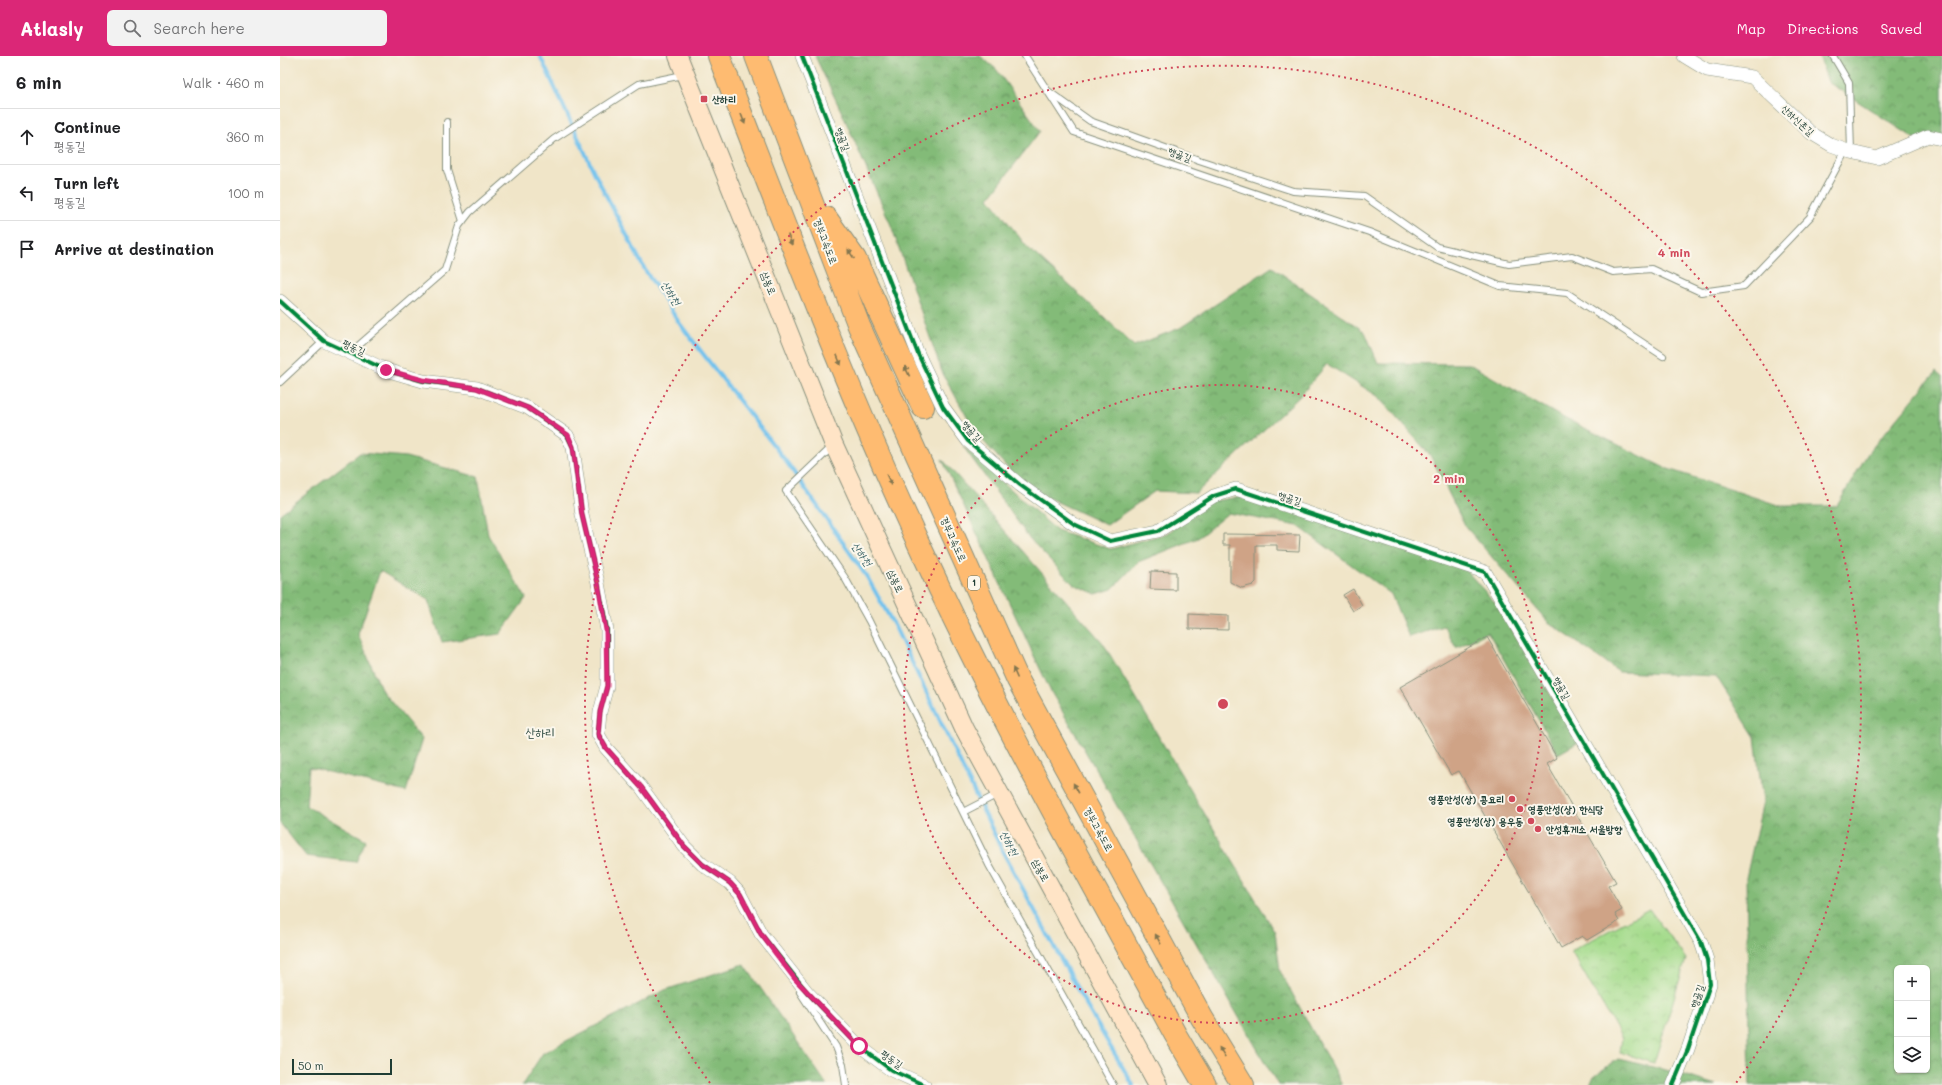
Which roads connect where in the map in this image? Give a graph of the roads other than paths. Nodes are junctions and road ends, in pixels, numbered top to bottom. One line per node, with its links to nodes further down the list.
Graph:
1 (678, 56): 8 (main road, 삼봉로)
2 (719, 56): 29 (highway, one-way to 29)
3 (756, 56): 13 (highway, 경부고속도로 / 1)
4 (802, 56): 31 (street, 행골길)
5 (1025, 56): 9 (lane, 행골길)
6 (1684, 56): 12 (street, 산하신촌길)
7 (1833, 56): 12 (lane)
8 (686, 75): 14 (lane); 21 (main road, 삼봉로)
9 (1048, 91): 12 (lane, 행골길); 18 (lane)
10 (447, 122): 14 (lane)
11 (1942, 139): 12 (street, 산하신촌길)
12 (1848, 151)
13 (806, 188): 20 (highway, one-way to 13); 30 (highway, 경부고속도로 / 1, one-way to 13)
14 (463, 221): 17 (lane)
15 (280, 301): 16 (street, 평동길)
16 (324, 341): 17 (street, 평동길); 19 (lane)
17 (350, 353): 24 (street, 평동길)
18 (1663, 356)
19 (280, 382)
20 (923, 407)
21 (834, 445): 22 (main road, 삼봉로); 23 (lane)
22 (993, 796): 23 (lane); 28 (main road, 삼봉로)
23 (963, 812): 27 (lane)
24 (795, 979): 25 (lane); 26 (street, 평동길)
25 (846, 1085)
26 (924, 1085)
27 (1113, 1085)
28 (1158, 1085)
29 (1206, 1085)
30 (1243, 1085)
31 (1673, 1085)

